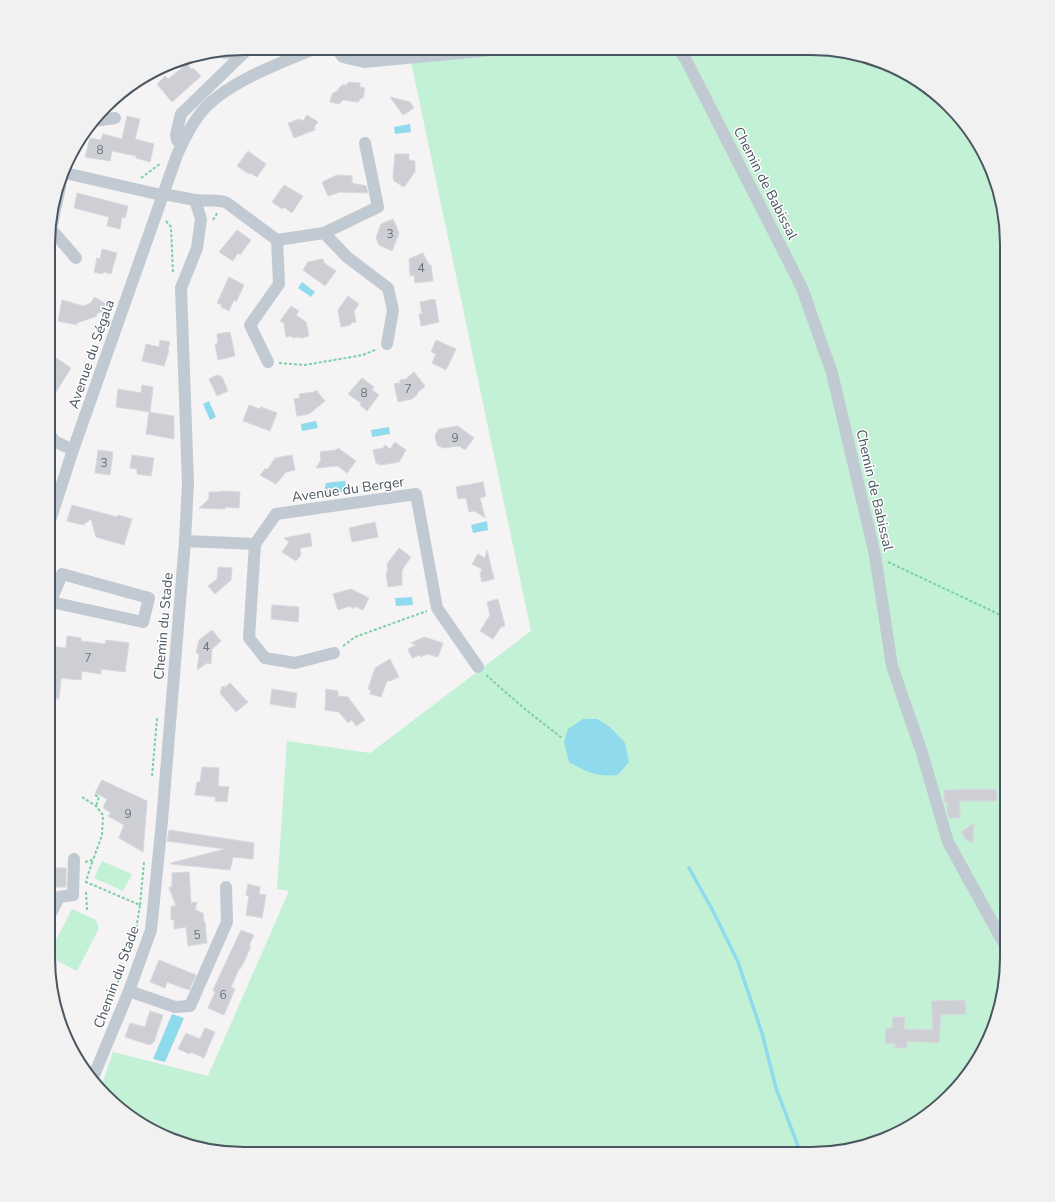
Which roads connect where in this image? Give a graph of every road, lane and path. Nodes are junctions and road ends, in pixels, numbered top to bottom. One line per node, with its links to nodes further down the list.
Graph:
1 (244, 55): 9 (street)
2 (301, 55): 9 (street, Avenue du Ségala)
3 (341, 55): 4 (street)
4 (438, 55)
5 (682, 55): 28 (street, Chemin de Babissal)
6 (115, 118): 7 (street)
7 (101, 120)
8 (365, 143): 16 (street)
9 (182, 144): 10 (street, Avenue du Ségala)
10 (177, 156): 12 (path); 13 (street, Avenue du Ségala)
11 (68, 174): 12 (street)
12 (123, 186): 13 (street)
13 (163, 195): 14 (street); 24 (street, Avenue du Ségala)
14 (195, 200): 18 (street); 20 (street, Chemin du Stade)
15 (161, 223): 20 (path)
16 (324, 233): 18 (street); 21 (street)
17 (55, 234): 19 (street)
18 (277, 240): 22 (street)
19 (76, 258)
20 (181, 288): 26 (street, Chemin du Stade)
21 (387, 344): 22 (path)
22 (268, 362)
23 (55, 441): 24 (street)
24 (73, 450): 25 (street, Avenue du Ségala)
25 (55, 506)
26 (185, 541): 27 (street); 47 (street, Chemin du Stade)
27 (255, 544): 31 (street, Avenue du Berger); 33 (street)
28 (875, 555): 32 (path); 44 (street, Chemin de Babissal)
29 (55, 592): 30 (street)
30 (55, 605)
31 (437, 608): 33 (path); 34 (street, Avenue du Berger)
32 (1000, 615)
33 (334, 653)
34 (478, 667): 35 (path)
35 (562, 738)
36 (95, 795): 38 (path)
37 (82, 797): 38 (path)
38 (96, 806): 40 (path)
39 (74, 859): 42 (street)
40 (93, 860)
41 (226, 887): 47 (street)
42 (55, 905)
43 (87, 910): 45 (path)
44 (1000, 937)
45 (134, 940)
46 (123, 968): 48 (path)
47 (129, 991): 49 (street, Chemin du Stade)
48 (109, 1003)
49 (95, 1074)

